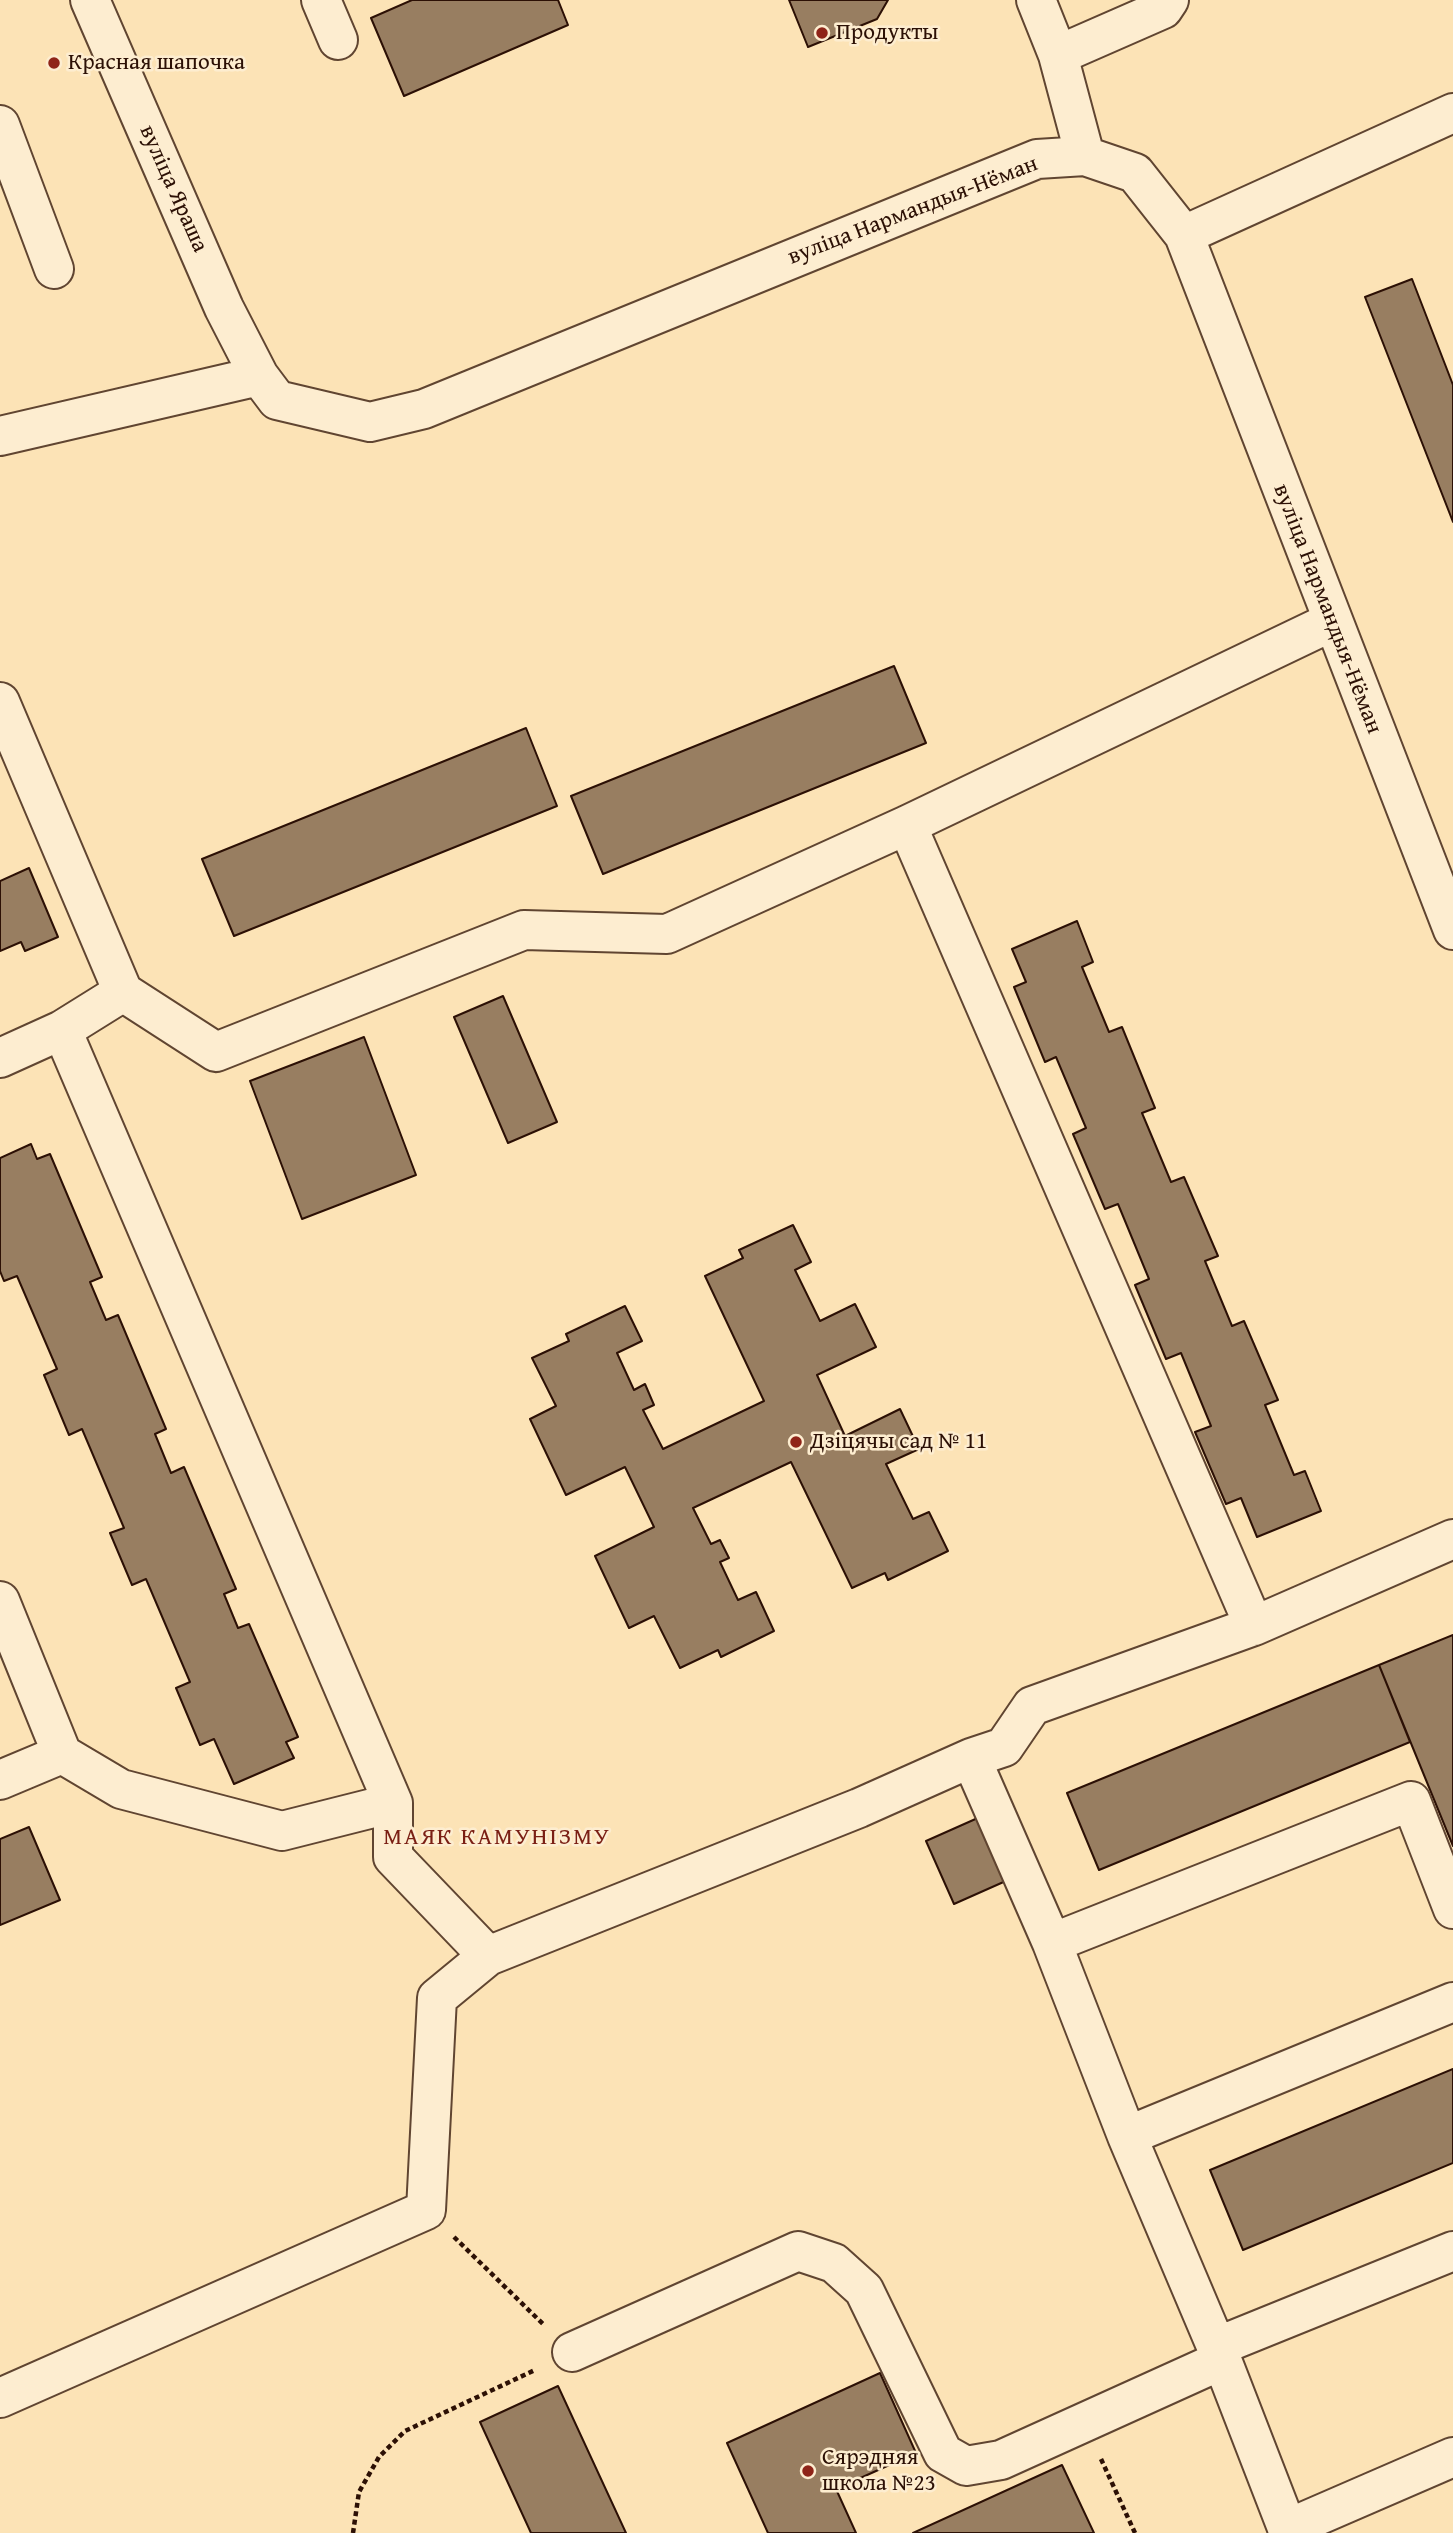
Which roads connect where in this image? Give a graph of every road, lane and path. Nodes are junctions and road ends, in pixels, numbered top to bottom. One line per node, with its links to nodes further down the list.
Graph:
1 (90, 0): 12 (street, вуліца Яраша)
2 (321, 0): 5 (street)
3 (1036, 0): 6 (street)
4 (1169, 0): 6 (street)
5 (338, 40)
6 (1058, 55): 9 (street)
7 (1453, 113): 10 (street)
8 (0, 125): 11 (street)
9 (1085, 156): 10 (street, вуліца Нармандыя-Нёман); 12 (street, вуліца Нармандыя-Нёман)
10 (1184, 235): 14 (street, вуліца Нармандыя-Нёман)
11 (54, 269)
12 (259, 376): 13 (street)
13 (0, 436)
14 (1331, 622): 16 (street); 17 (street, вуліца Нармандыя-Нёман)
15 (0, 702): 18 (street)
16 (907, 824): 18 (street); 23 (street)
17 (1453, 930)
18 (123, 992): 19 (street)
19 (62, 1030): 20 (street); 27 (street)
20 (0, 1058)
21 (1453, 1539): 23 (street)
22 (0, 1601): 24 (street)
23 (1254, 1626): 25 (street)
24 (62, 1754): 26 (street); 27 (street)
25 (971, 1758): 29 (street); 30 (street)
26 (0, 1780)
27 (393, 1803): 30 (street)
28 (1453, 1909): 29 (street)
29 (1052, 1943): 32 (street)
30 (488, 1956): 33 (street)
31 (1453, 2002): 32 (street)
32 (1126, 2136): 36 (street)
33 (426, 2210): 35 (path); 37 (street)
34 (1453, 2251): 36 (street)
35 (572, 2352): 38 (street); 41 (path)
36 (1219, 2354): 38 (street); 40 (street)
37 (0, 2398)
38 (1085, 2423): 42 (path)
39 (1453, 2457): 40 (street)
40 (1288, 2531)
41 (353, 2533)
42 (1135, 2533)

